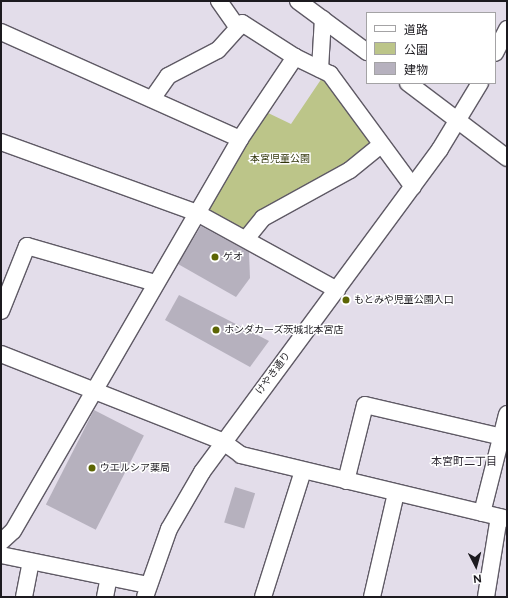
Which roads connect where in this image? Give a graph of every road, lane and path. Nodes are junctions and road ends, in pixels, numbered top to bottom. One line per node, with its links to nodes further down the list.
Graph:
1 (219, 1): 4 (street)
2 (298, 1): 3 (street)
3 (324, 19): 7 (street); 10 (street)
4 (238, 28): 9 (street); 13 (street)
5 (507, 29): 8 (street)
6 (1, 32): 13 (street)
7 (366, 51)
8 (496, 51)
9 (294, 57): 10 (street); 15 (street)
10 (320, 69): 17 (street)
11 (409, 84): 14 (street)
12 (479, 84): 14 (street, けやき通り)
13 (152, 100): 15 (street)
14 (459, 121): 18 (street); 19 (street, けやき通り)
15 (240, 139): 20 (street)
16 (1, 142): 20 (street)
17 (380, 146): 19 (street); 21 (street)
18 (507, 158)
19 (413, 187): 23 (street, けやき通り)
20 (196, 213): 21 (street); 22 (street)
21 (246, 239): 23 (street)
22 (155, 283): 24 (street); 26 (street)
23 (337, 290): 29 (street, けやき通り)
24 (1, 312)
25 (1, 354): 26 (street)
26 (96, 391): 29 (street); 35 (street)
27 (507, 414): 28 (street)
28 (502, 437): 31 (street); 33 (street)
29 (222, 441): 30 (street); 39 (street, けやき通り)
30 (304, 471): 31 (street); 42 (street)
31 (346, 481): 32 (street)
32 (396, 493): 33 (street); 43 (street)
33 (482, 513): 34 (street)
34 (503, 518): 44 (street)
35 (1, 542)
36 (1, 555): 37 (street)
37 (31, 562): 38 (street); 40 (street)
38 (109, 577): 39 (street); 41 (street)
39 (146, 591)
40 (24, 597)
41 (105, 597)
42 (263, 597)
43 (372, 597)
44 (486, 597)

